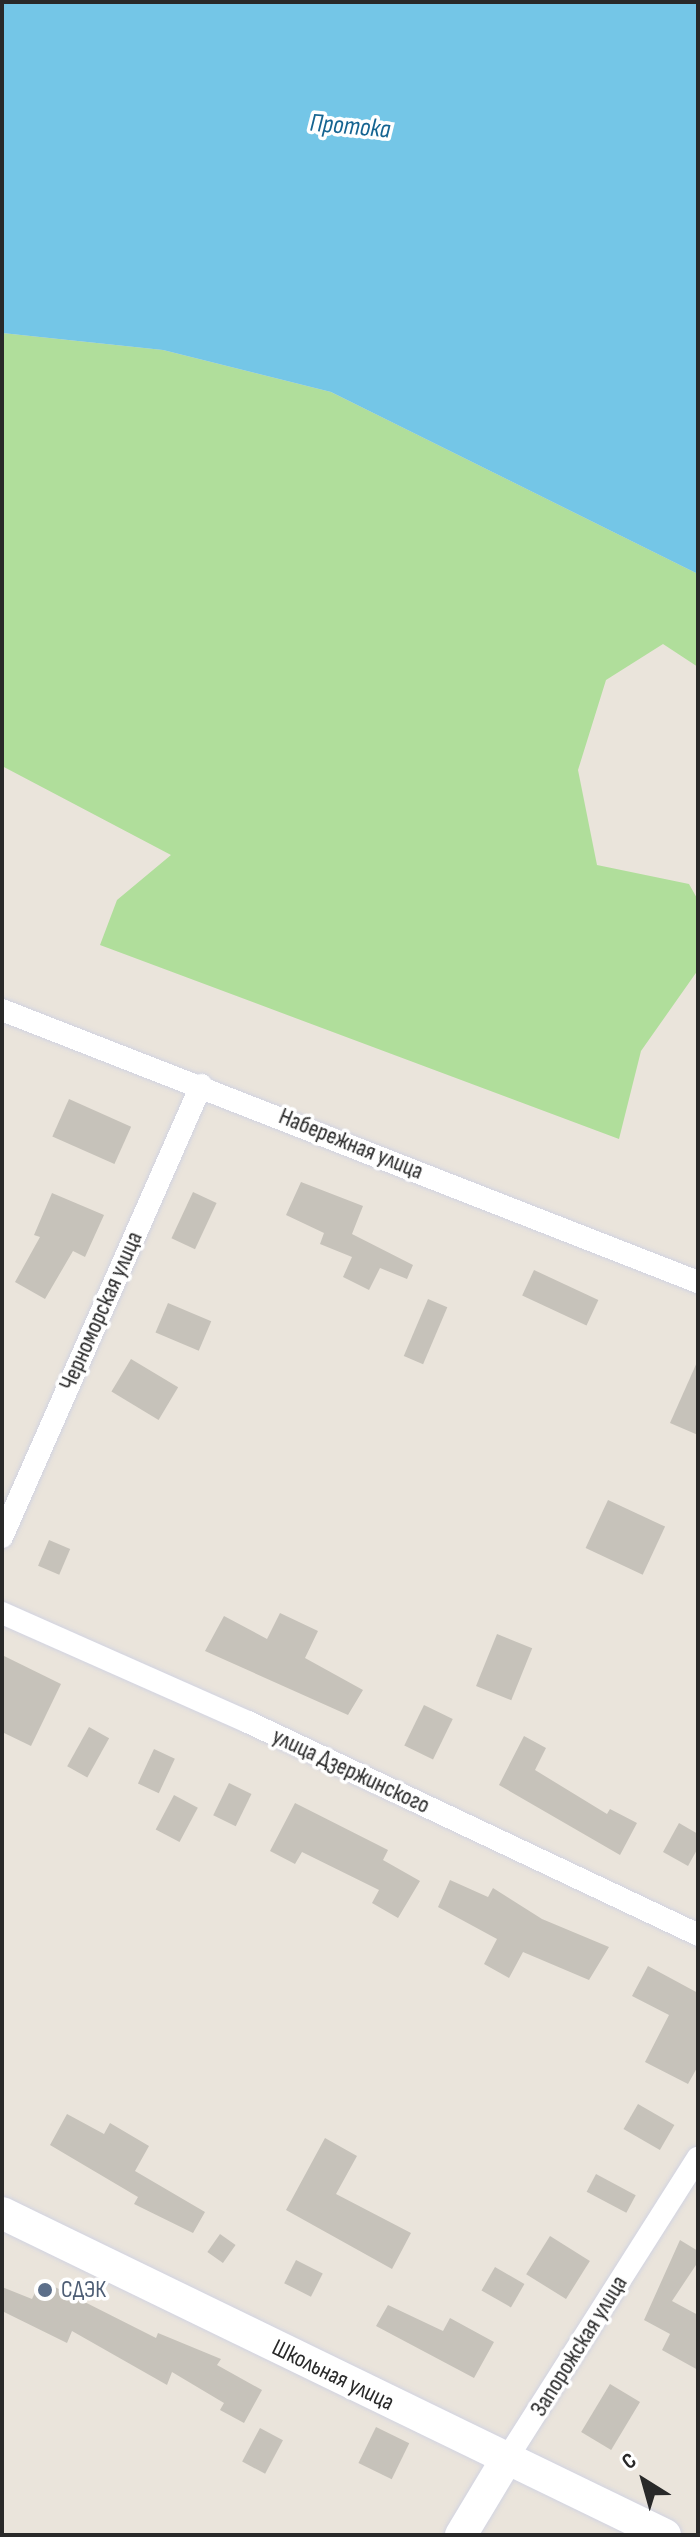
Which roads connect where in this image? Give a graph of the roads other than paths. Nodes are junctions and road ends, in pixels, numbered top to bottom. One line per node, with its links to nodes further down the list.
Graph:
1 (2, 1010): 2 (street, Набережная улица)
2 (201, 1085): 3 (street, Набережная улица); 4 (street, Черноморская улица)
3 (698, 1282)
4 (2, 1537)
5 (2, 1613): 6 (street, улица Дзержинского)
6 (698, 1935)
7 (698, 2158): 9 (street, Запорожская улица)
8 (2, 2213): 9 (street, Школьная улица)
9 (506, 2460): 10 (street, Запорожская улица); 11 (street, Школьная улица)
10 (461, 2535)
11 (665, 2535)

